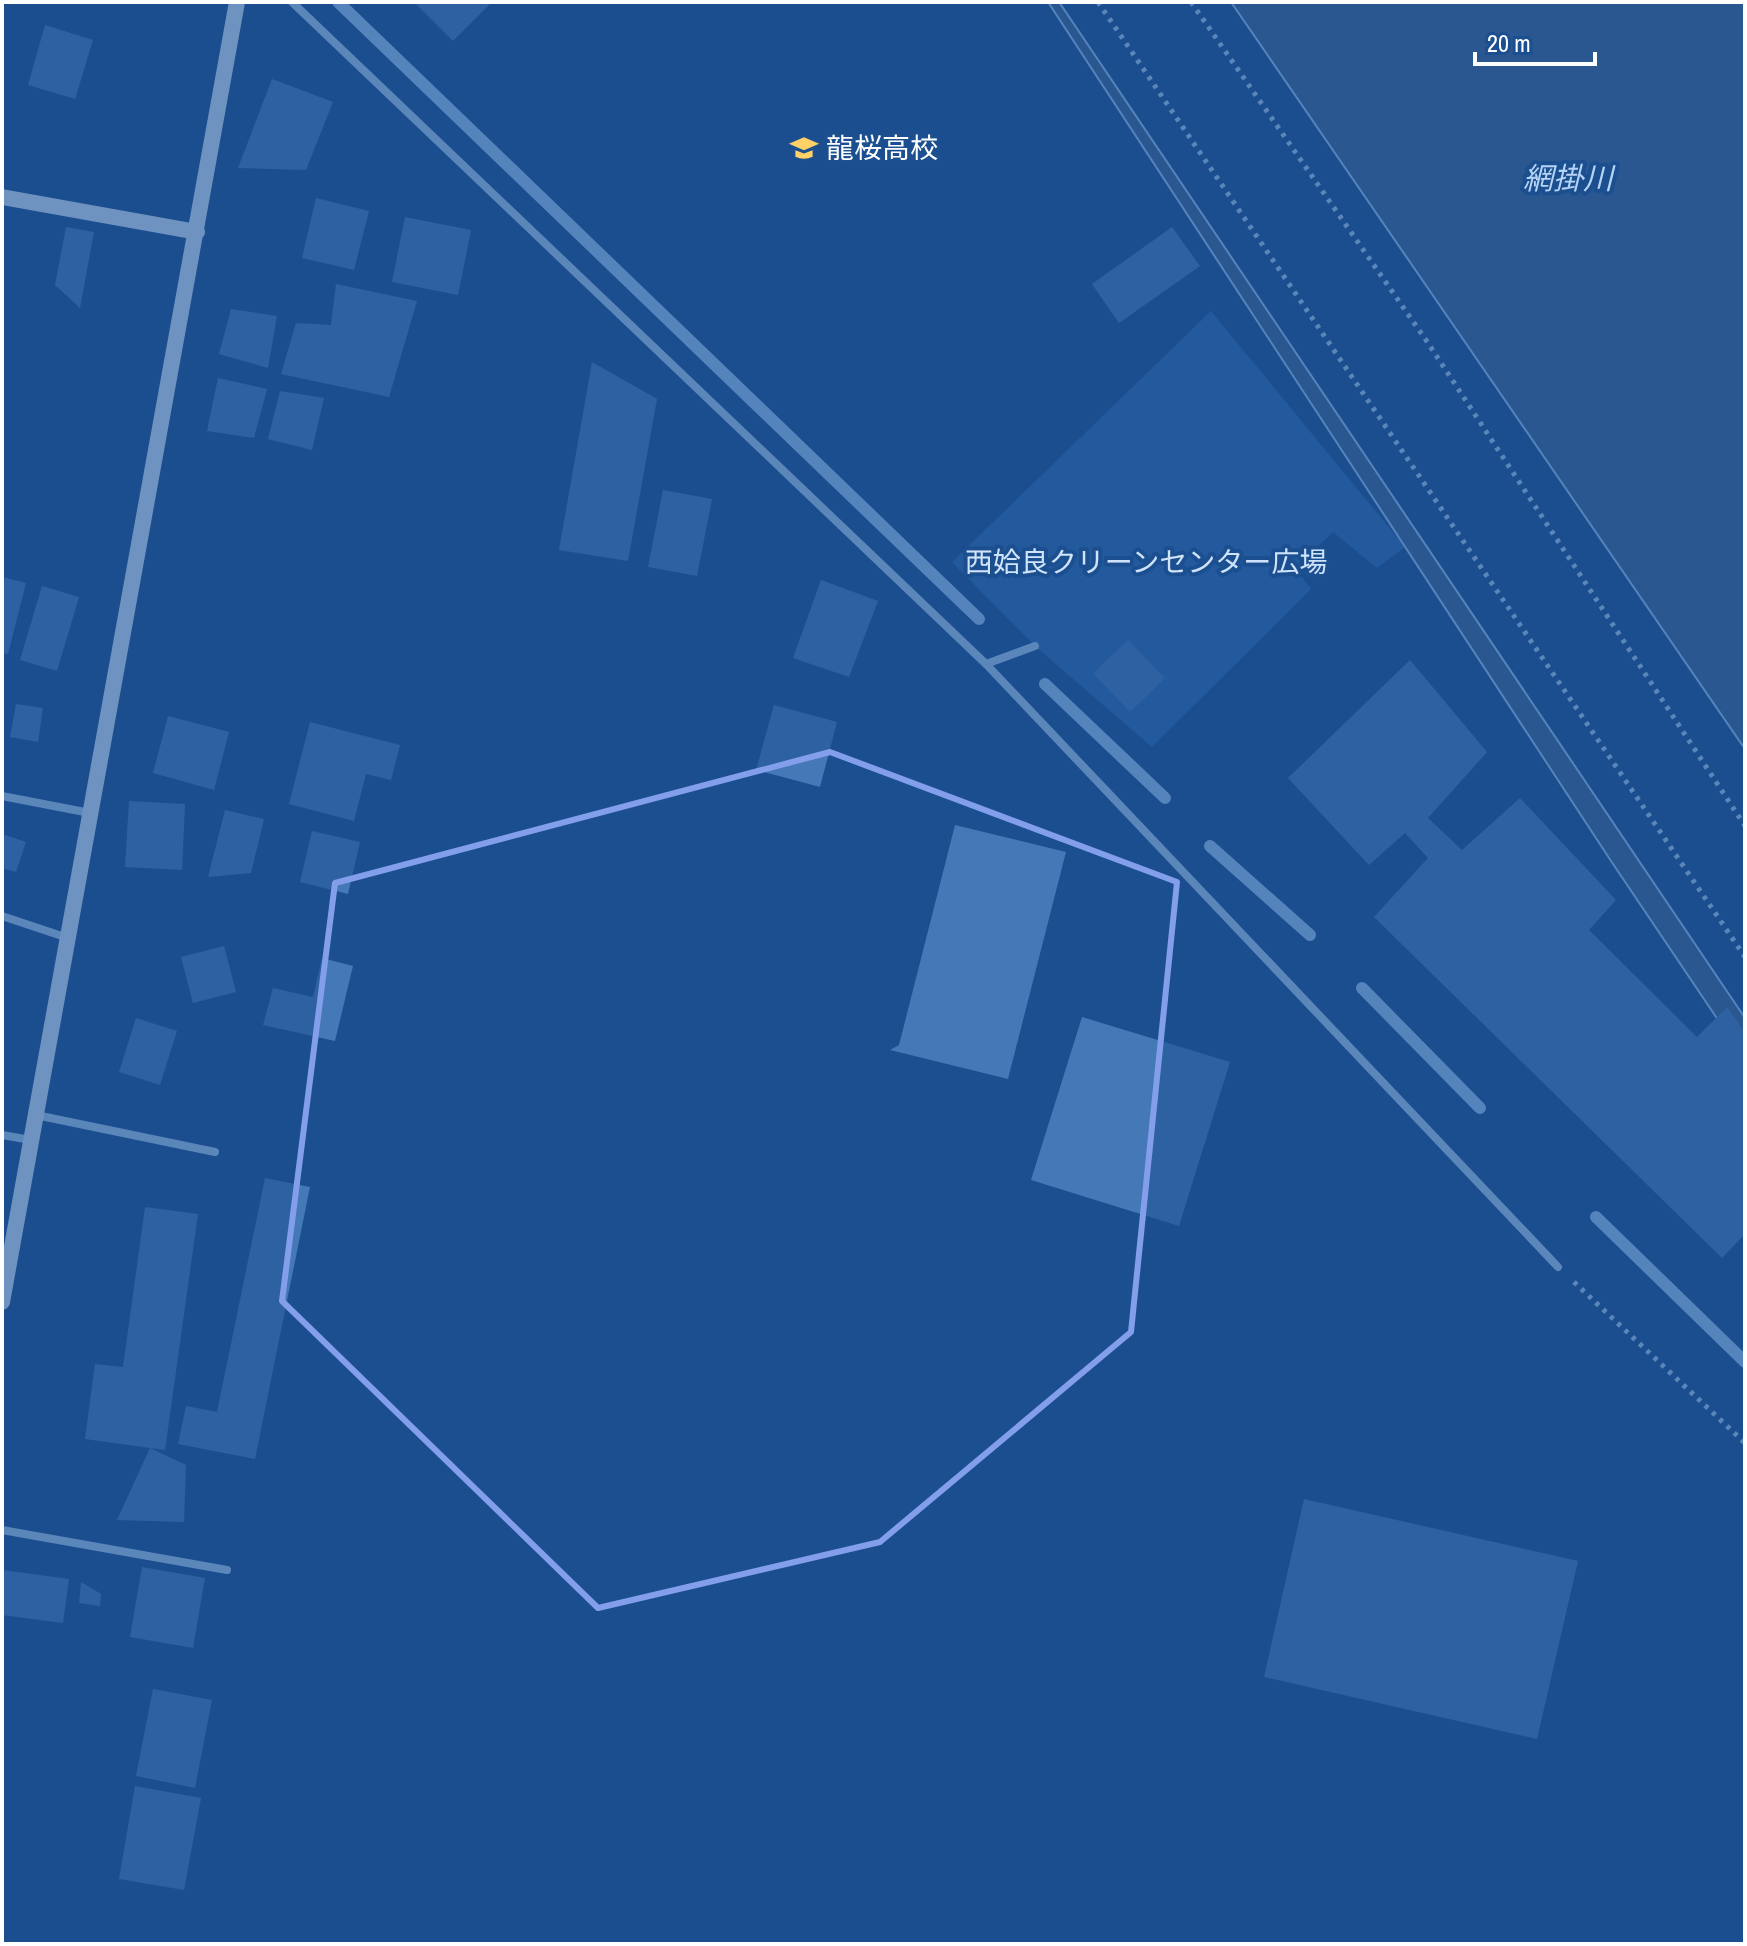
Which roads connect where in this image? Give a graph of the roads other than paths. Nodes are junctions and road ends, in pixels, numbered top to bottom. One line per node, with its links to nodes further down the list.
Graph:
1 (237, 2): 4 (street)
2 (292, 2): 6 (street)
3 (2, 197): 4 (street)
4 (197, 232): 8 (street)
5 (1035, 646): 6 (street)
6 (986, 664): 15 (street)
7 (2, 796): 8 (street)
8 (90, 813): 10 (street)
9 (2, 916): 10 (street)
10 (68, 938): 11 (street)
11 (36, 1115): 13 (street); 14 (street)
12 (2, 1135): 13 (street)
13 (31, 1140): 16 (street)
14 (215, 1152)
15 (1558, 1267)
16 (2, 1302)
17 (2, 1530): 18 (street)
18 (227, 1570)

